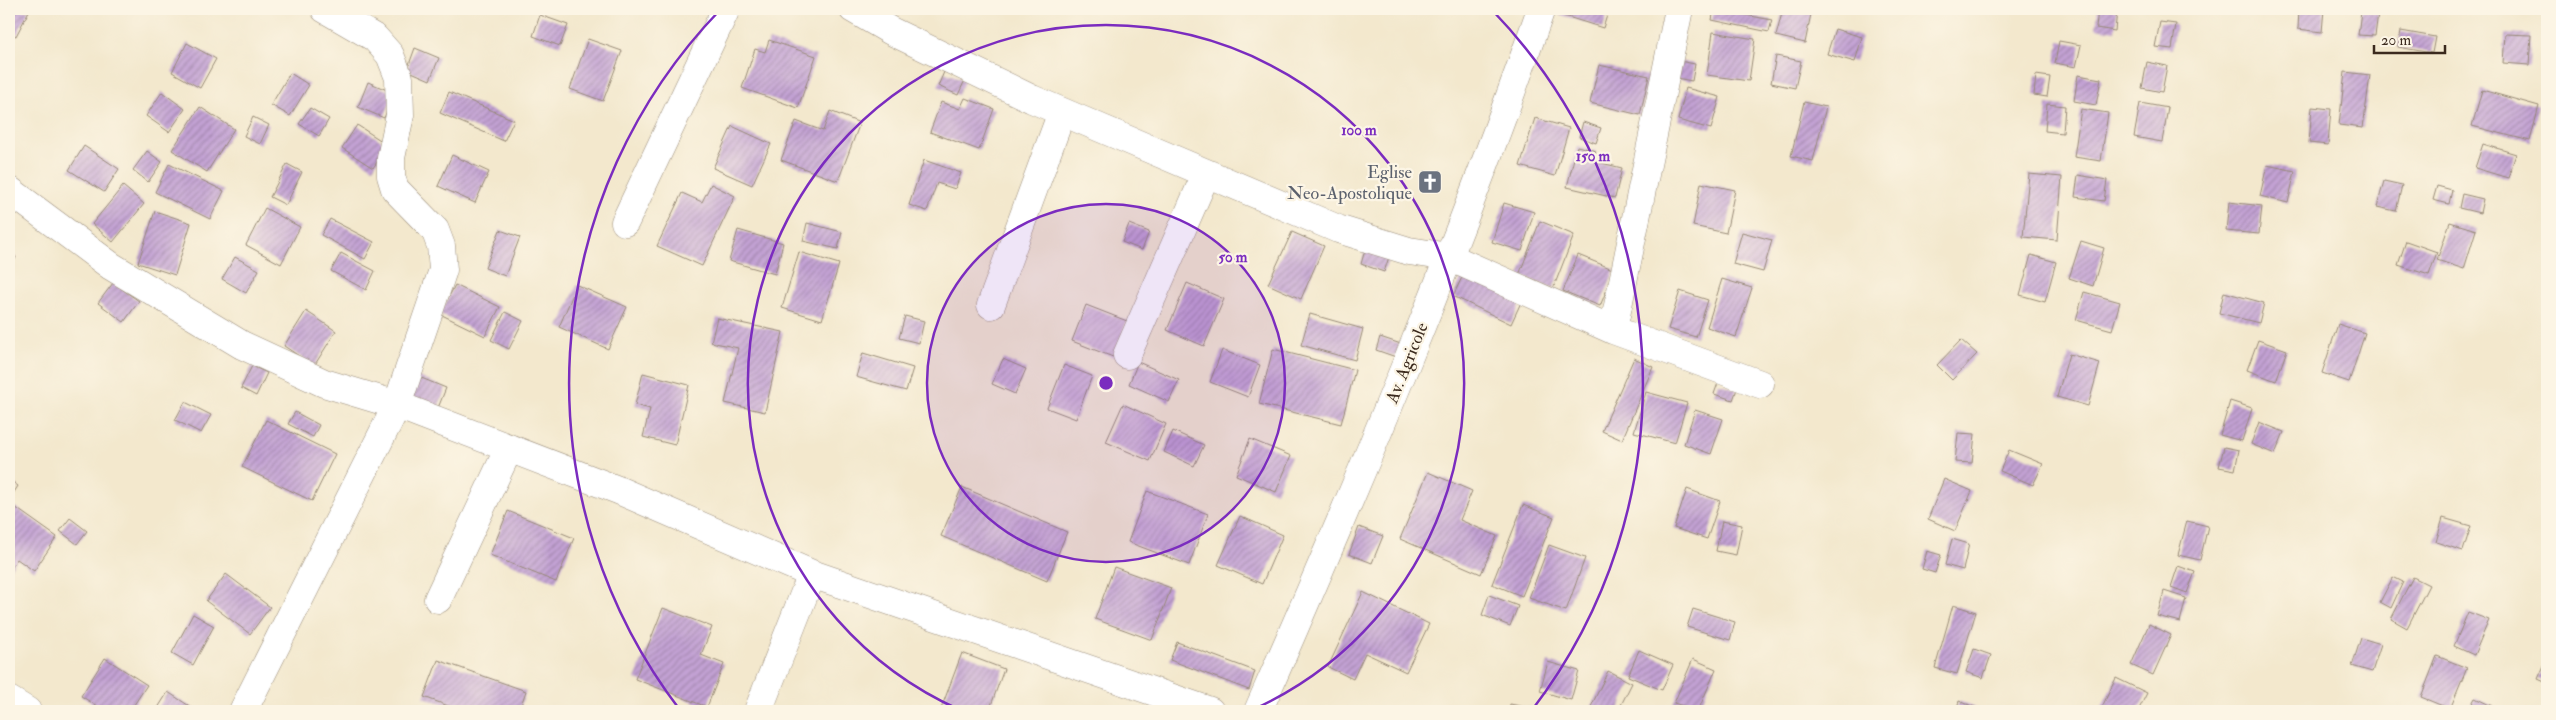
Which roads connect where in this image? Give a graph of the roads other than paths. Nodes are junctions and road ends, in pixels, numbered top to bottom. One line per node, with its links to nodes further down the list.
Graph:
1 (325, 9): 15 (street)
2 (726, 9): 9 (street)
3 (853, 9): 6 (street)
4 (1541, 9): 10 (street, Av. Agricole)
5 (1679, 9): 12 (street)
6 (1062, 112): 7 (street); 11 (street)
7 (1206, 174): 10 (street); 13 (street)
8 (9, 190): 15 (street)
9 (625, 222)
10 (1449, 257): 12 (street); 24 (street, Av. Agricole)
11 (991, 305)
12 (1613, 330): 14 (street)
13 (1127, 355)
14 (1760, 384)
15 (397, 405): 16 (street); 21 (street)
16 (509, 448): 17 (street); 18 (street)
17 (812, 574): 22 (street); 23 (street)
18 (438, 599)
19 (9, 700): 20 (street)
20 (27, 711)
21 (243, 711)
22 (758, 711)
23 (1210, 711)
24 (1258, 711)

